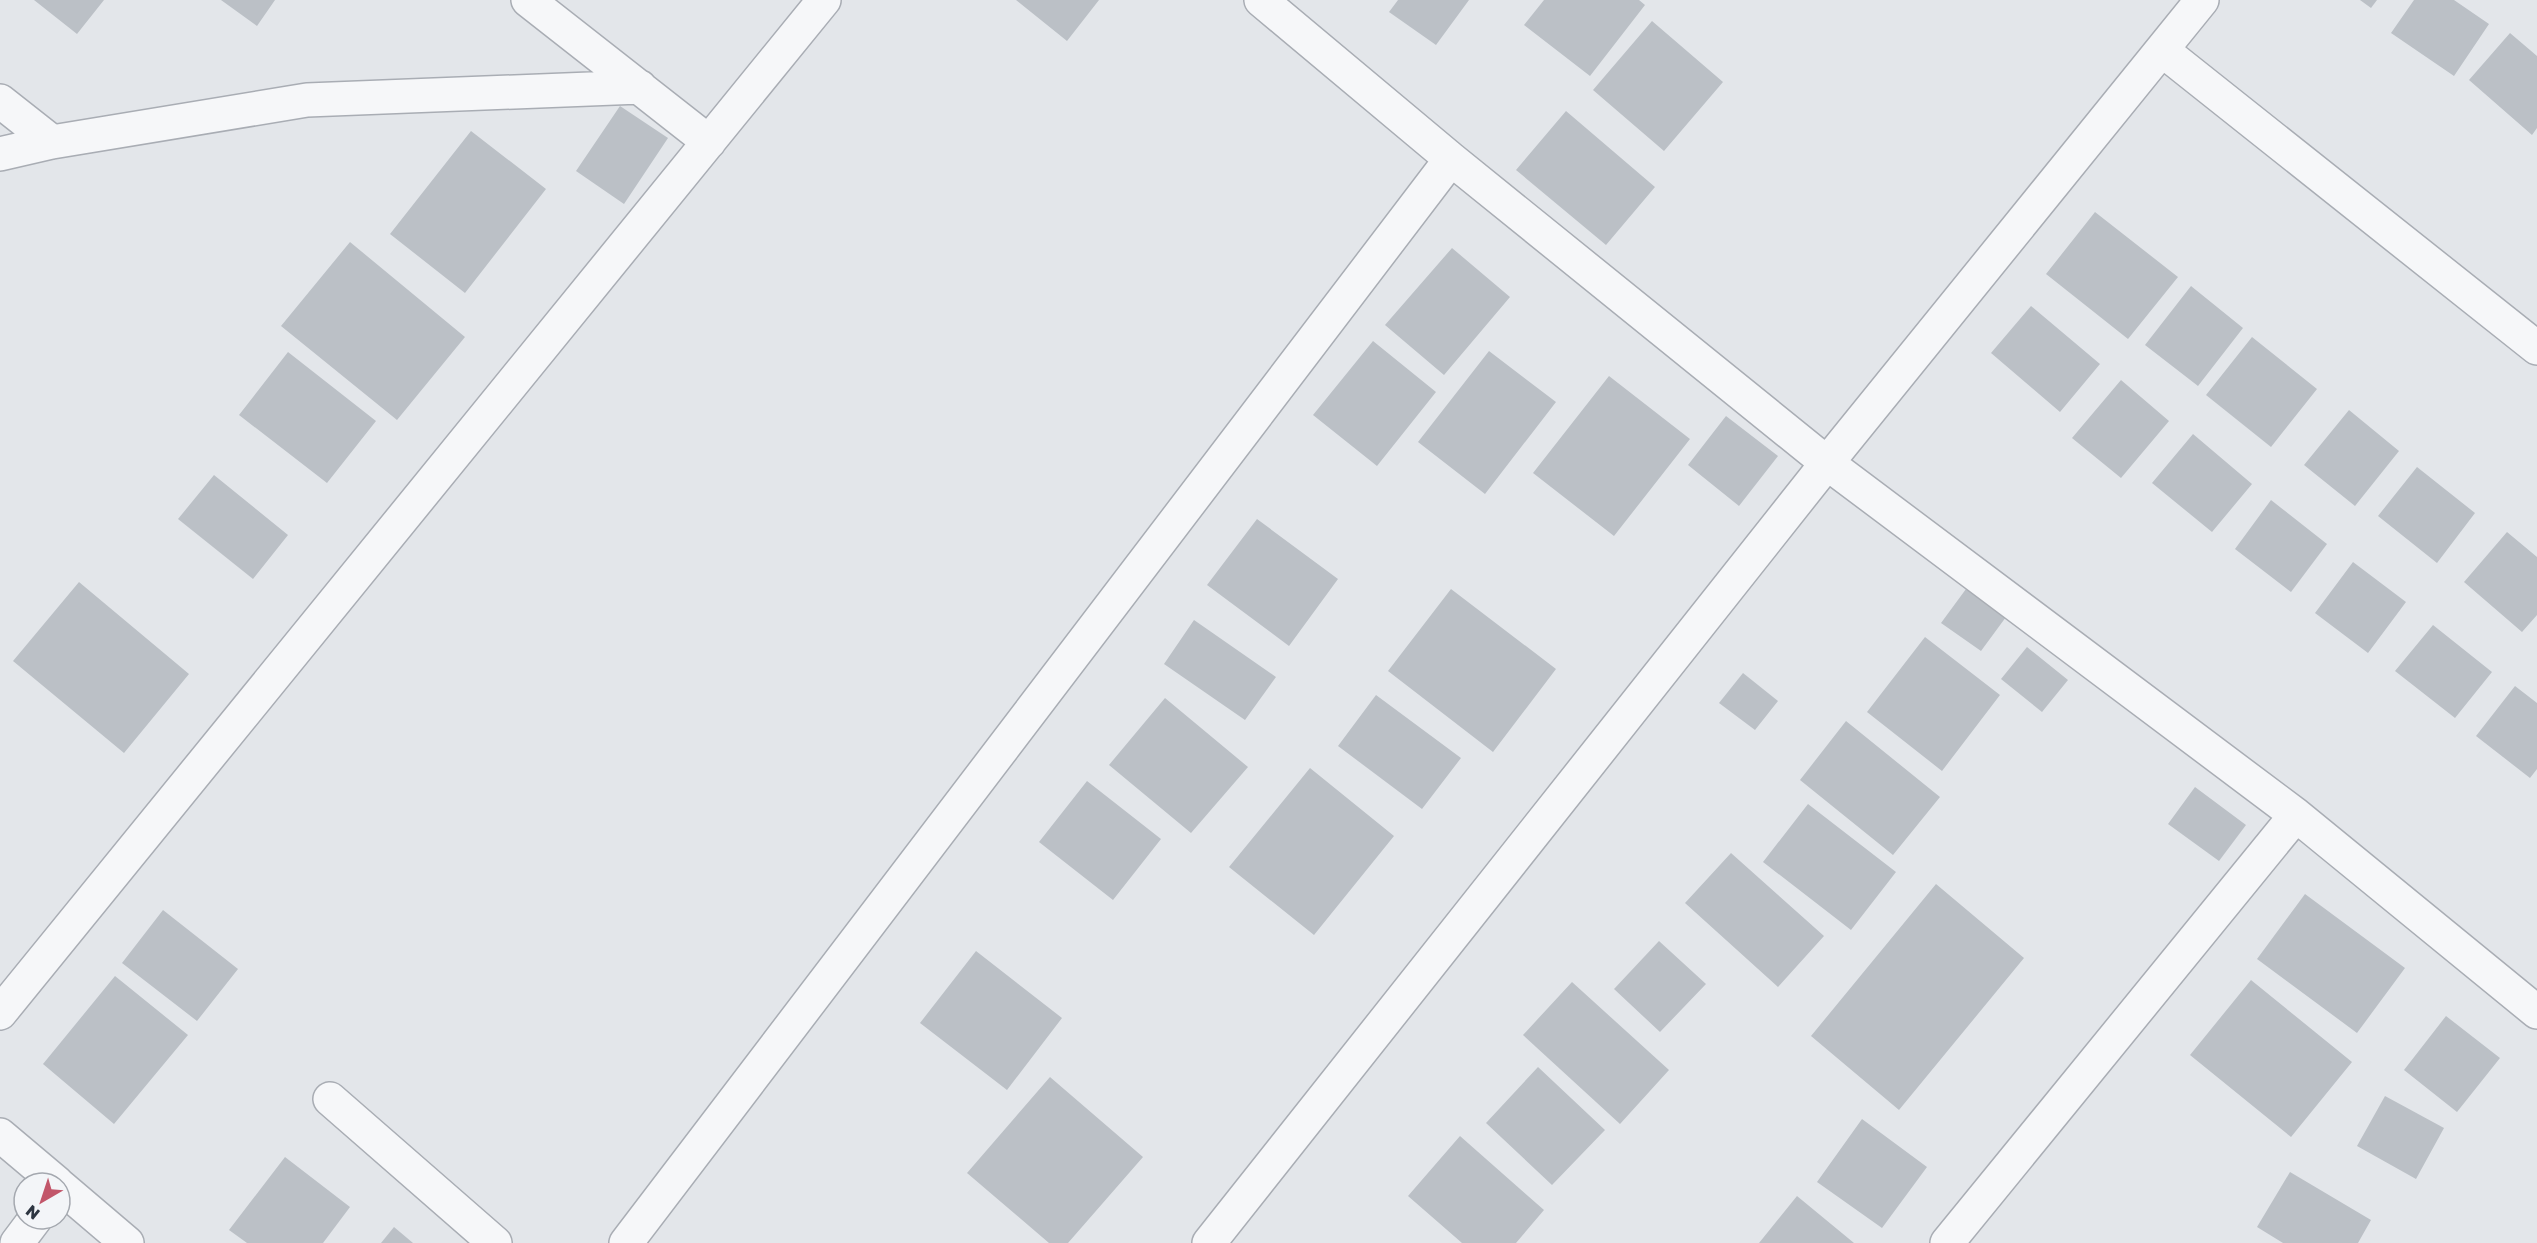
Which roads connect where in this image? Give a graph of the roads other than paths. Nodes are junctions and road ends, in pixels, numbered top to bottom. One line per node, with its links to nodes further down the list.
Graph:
1 (528, 0): 6 (street)
2 (824, 0): 9 (street)
3 (1261, 0): 11 (street)
4 (2202, 0): 5 (street)
5 (2162, 51): 12 (street); 13 (street)
6 (640, 87): 8 (street); 9 (street)
7 (0, 101): 8 (street)
8 (52, 142): 10 (street)
9 (709, 142): 16 (street)
10 (0, 154)
11 (1452, 159): 13 (street); 23 (street)
12 (2537, 348)
13 (1827, 463): 14 (street); 24 (street)
14 (2296, 815): 15 (street); 25 (street)
15 (2537, 1012)
16 (0, 1013)
17 (330, 1099): 22 (street)
18 (0, 1135): 19 (street)
19 (42, 1171)
20 (72, 1197): 21 (street)
21 (127, 1243)
22 (495, 1243)
23 (626, 1243)
24 (1209, 1243)
25 (1947, 1243)

